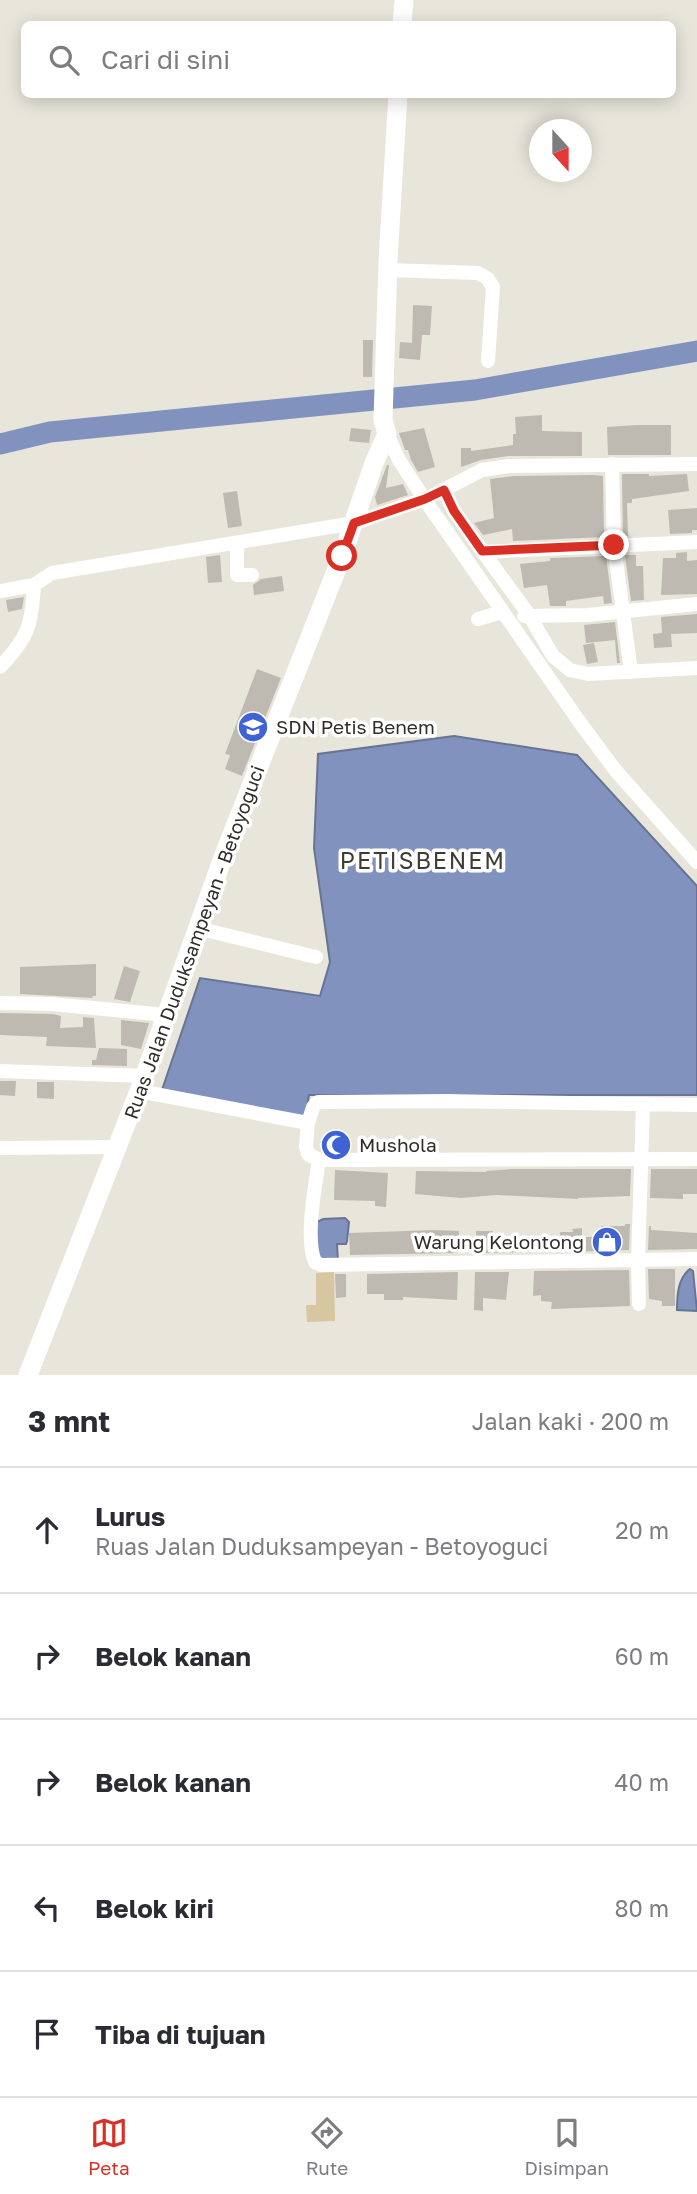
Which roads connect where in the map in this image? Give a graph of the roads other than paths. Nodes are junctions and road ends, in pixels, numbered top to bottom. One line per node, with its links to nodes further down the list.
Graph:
1 (404, 0): 2 (main road)
2 (402, 21)
3 (398, 98): 4 (main road, Ruas Jalan Duduksampeyan - Betoyoguci)
4 (388, 270): 5 (street); 6 (main road, Ruas Jalan Duduksampeyan - Betoyoguci)
5 (488, 361)
6 (385, 427): 9 (street); 10 (main road, Ruas Jalan Duduksampeyan - Betoyoguci)
7 (612, 464): 8 (street); 9 (street); 13 (street)
8 (697, 464)
9 (433, 496): 10 (street); 14 (street); 20 (street)
10 (354, 523): 12 (street); 26 (main road, Ruas Jalan Duduksampeyan - Betoyoguci)
11 (697, 542): 13 (street)
12 (237, 543): 15 (street); 16 (street)
13 (614, 545): 14 (street); 19 (street)
14 (482, 551): 20 (street)
15 (252, 575)
16 (34, 585): 17 (street); 22 (street)
17 (0, 591)
18 (697, 604): 19 (street)
19 (624, 611): 20 (street); 24 (street)
20 (516, 617): 21 (street); 24 (street); 25 (street)
21 (478, 618)
22 (0, 667)
23 (697, 667): 24 (street)
24 (631, 672)
25 (697, 862)
26 (197, 928): 27 (street); 29 (main road, Ruas Jalan Duduksampeyan - Betoyoguci)
27 (316, 957)
28 (0, 1003): 29 (street)
29 (166, 1015): 31 (main road, Ruas Jalan Duduksampeyan - Betoyoguci)
30 (0, 1071): 31 (street)
31 (142, 1084): 34 (street); 35 (main road, Ruas Jalan Duduksampeyan - Betoyoguci)
32 (643, 1105): 33 (street); 34 (street); 37 (street)
33 (697, 1105)
34 (307, 1123): 39 (street)
35 (118, 1147): 36 (street); 43 (main road, Ruas Jalan Duduksampeyan - Betoyoguci)
36 (0, 1148)
37 (642, 1159): 38 (street); 39 (street); 41 (street)
38 (697, 1159)
39 (318, 1160): 41 (street)
40 (697, 1259): 41 (street)
41 (638, 1261): 42 (street)
42 (639, 1304)
43 (28, 1375)

